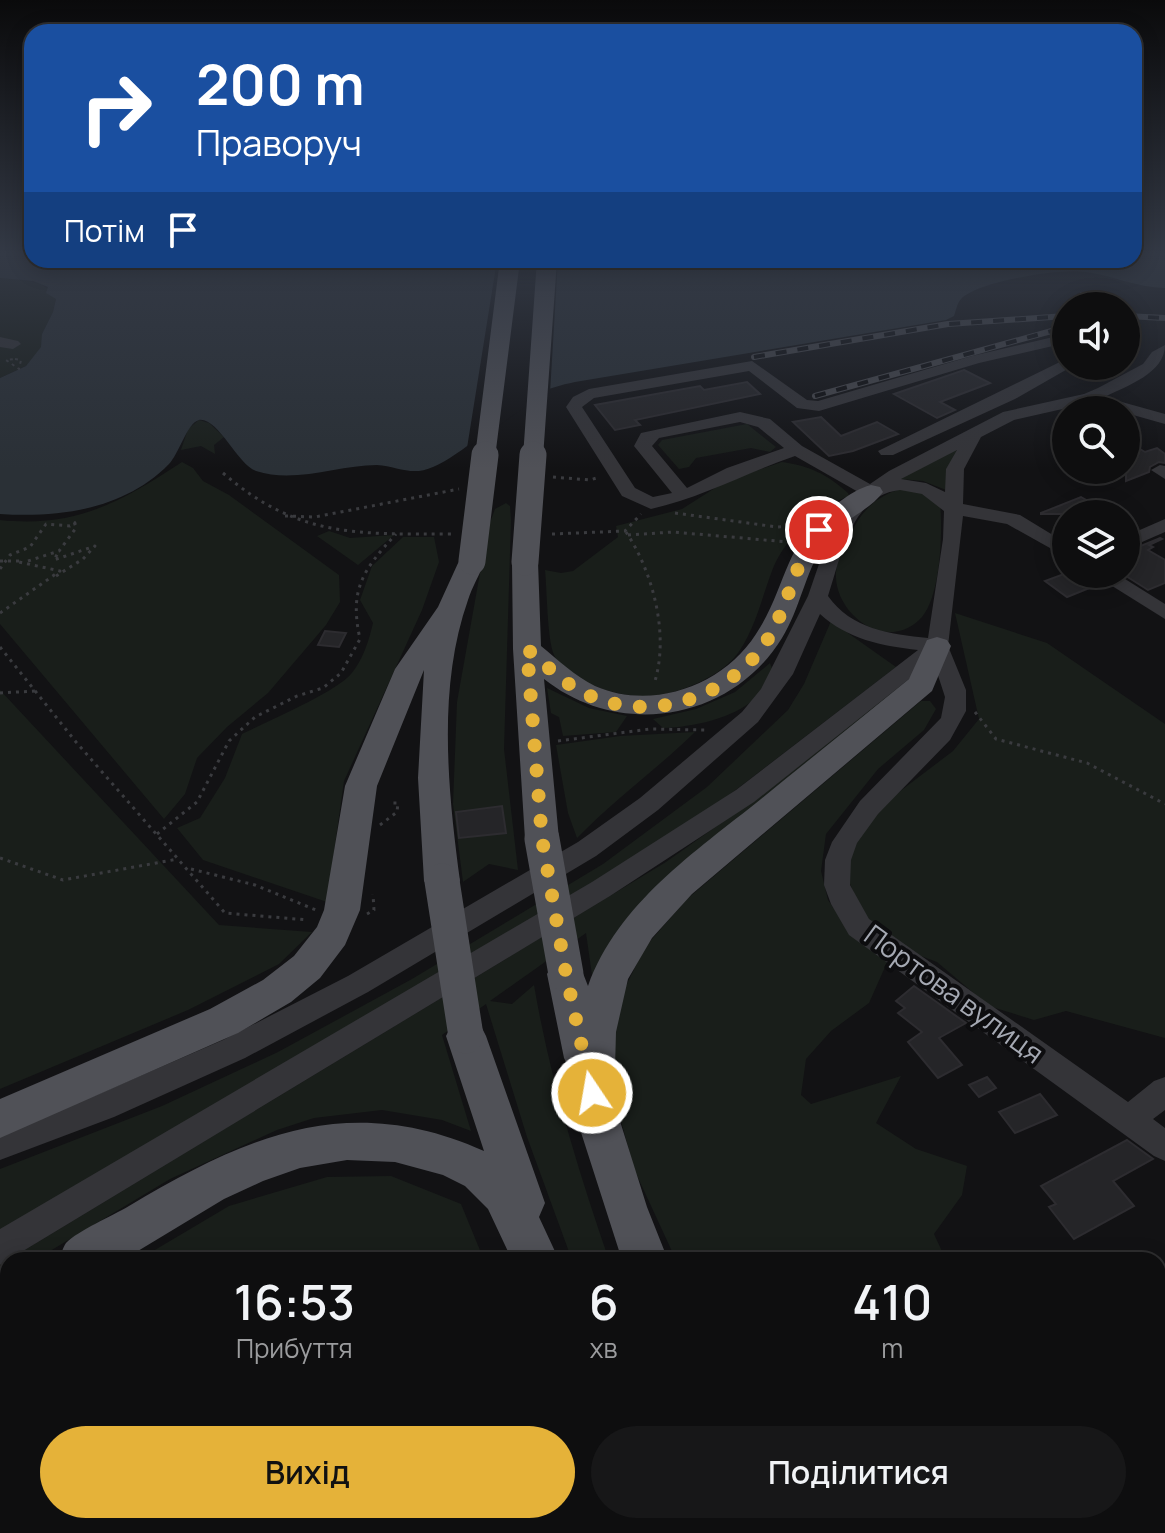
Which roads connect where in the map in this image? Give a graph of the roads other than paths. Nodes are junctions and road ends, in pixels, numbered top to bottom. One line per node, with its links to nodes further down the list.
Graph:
1 (502, 326): 21 (main road, bridge)
2 (542, 326): 24 (main road, bridge)
3 (1052, 342): 14 (street)
4 (1161, 357): 6 (street)
5 (1052, 372): 12 (street)
6 (1093, 396)
7 (1052, 406): 10 (street)
8 (1140, 412): 9 (street)
9 (1165, 419)
10 (974, 434): 13 (street); 15 (street)
11 (796, 450): 13 (street); 14 (street); 14 (street)
12 (887, 451)
13 (871, 492): 15 (street); 20 (street); 24 (main road)
14 (684, 496)
15 (952, 508): 18 (street); 23 (street)
16 (1165, 525): 17 (street)
17 (1140, 537)
18 (1052, 543)
19 (1125, 588): 22 (street)
20 (818, 596): 23 (street); 29 (street)
21 (453, 605): 26 (main road); 34 (main road, bridge)
22 (1165, 613)
23 (937, 646): 27 (street, Портова вулиця); 28 (main road); 31 (street)
24 (527, 649): 28 (main road, bridge)
25 (1165, 1091): 27 (street)
26 (0, 1119)
27 (1129, 1120): 30 (street, Портова вулиця)
28 (599, 1123): 35 (main road)
29 (0, 1145)
30 (1165, 1146)
31 (0, 1248)
32 (95, 1252): 33 (main road)
33 (532, 1252)
34 (542, 1252)
35 (642, 1252)

